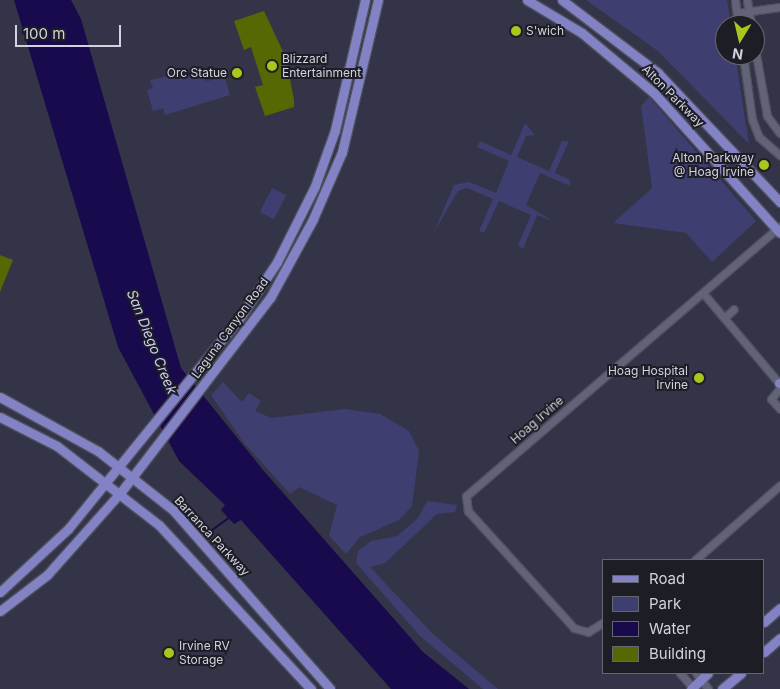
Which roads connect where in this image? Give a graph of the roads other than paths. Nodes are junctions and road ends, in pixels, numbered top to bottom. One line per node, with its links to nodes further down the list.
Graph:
1 (365, 0): 24 (main road, Laguna Canyon Road)
2 (378, 0): 25 (main road, Laguna Canyon Road)
3 (527, 0): 16 (main road, Alton Parkway)
4 (562, 0): 15 (main road, Alton Parkway)
5 (735, 0): 9 (street)
6 (747, 0): 8 (street)
7 (780, 7): 8 (street)
8 (749, 12): 9 (street); 10 (street)
9 (737, 13)
10 (749, 15)
11 (744, 65): 14 (street)
12 (758, 65): 13 (street)
13 (780, 133)
14 (780, 155)
15 (780, 202)
16 (779, 229): 17 (street, Hoag Irvine)
17 (702, 293): 19 (street); 34 (street, Hoag Irvine)
18 (734, 309): 19 (street)
19 (724, 318): 20 (street)
20 (780, 384): 22 (street)
21 (0, 397): 24 (main road, Barranca Parkway)
22 (780, 409)
23 (0, 417): 26 (main road)
24 (119, 466): 25 (main road, Barranca Parkway); 26 (main road, Laguna Canyon Road)
25 (133, 478): 28 (main road, Laguna Canyon Road); 42 (main road, Barranca Parkway)
26 (107, 481): 28 (main road); 30 (main road, Laguna Canyon Road)
27 (780, 485): 29 (street)
28 (121, 492): 32 (main road, Laguna Canyon Road); 41 (main road)
29 (696, 559)
30 (0, 592)
31 (780, 608): 33 (main road)
32 (0, 611)
33 (765, 621)
34 (602, 623)
35 (780, 638): 36 (main road)
36 (765, 651)
37 (681, 674): 40 (street)
38 (740, 674): 44 (main road)
39 (698, 676): 40 (main road); 43 (street)
40 (692, 688)
41 (311, 689)
42 (330, 689)
43 (708, 689)
44 (722, 689)

